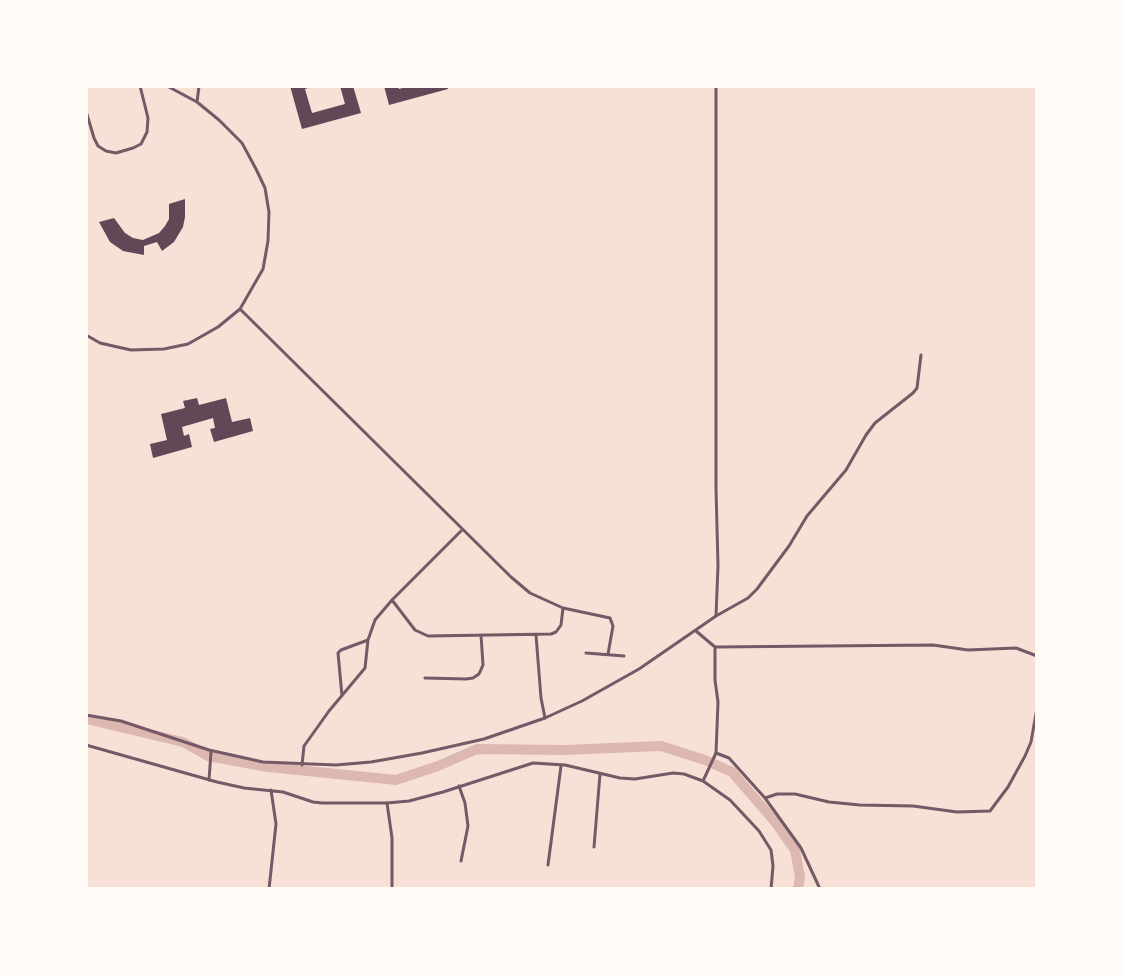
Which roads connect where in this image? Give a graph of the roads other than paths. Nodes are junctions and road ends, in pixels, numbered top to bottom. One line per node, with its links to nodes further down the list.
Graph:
1 (140, 86): 6 (street)
2 (167, 86): 5 (street)
3 (199, 86): 5 (street)
4 (716, 86): 13 (street)
5 (197, 102): 7 (street)
6 (86, 111)
7 (240, 309): 8 (street); 10 (street)
8 (86, 335)
9 (921, 355): 13 (street)
10 (462, 530): 11 (street); 12 (street)
11 (392, 600): 15 (street); 17 (street)
12 (563, 608): 16 (street); 20 (street)
13 (716, 616): 14 (street)
14 (696, 631): 18 (street); 27 (street)
15 (481, 635): 16 (street); 23 (street)
16 (536, 635): 27 (street)
17 (368, 640): 24 (street); 24 (street)
18 (715, 647): 22 (street); 30 (street)
19 (586, 653): 20 (street)
20 (608, 654): 21 (street)
21 (624, 656)
22 (1037, 656)
23 (425, 678)
24 (342, 696): 31 (street)
25 (1037, 708): 38 (street)
26 (86, 715): 29 (street)
27 (545, 718): 31 (street)
28 (86, 745): 34 (street)
29 (211, 753): 31 (street); 34 (street)
30 (716, 753): 35 (street); 38 (street)
31 (302, 765)
32 (561, 765): 33 (street); 36 (street); 42 (street)
33 (600, 774): 35 (street); 40 (street)
34 (209, 777): 37 (street)
35 (705, 779): 45 (street)
36 (459, 786): 39 (street); 41 (street)
37 (271, 790): 39 (street); 43 (street)
38 (765, 798): 46 (street)
39 (387, 803): 44 (street)
40 (594, 847)
41 (461, 861)
42 (548, 865)
43 (269, 889)
44 (392, 889)
45 (771, 889)
46 (820, 889)

